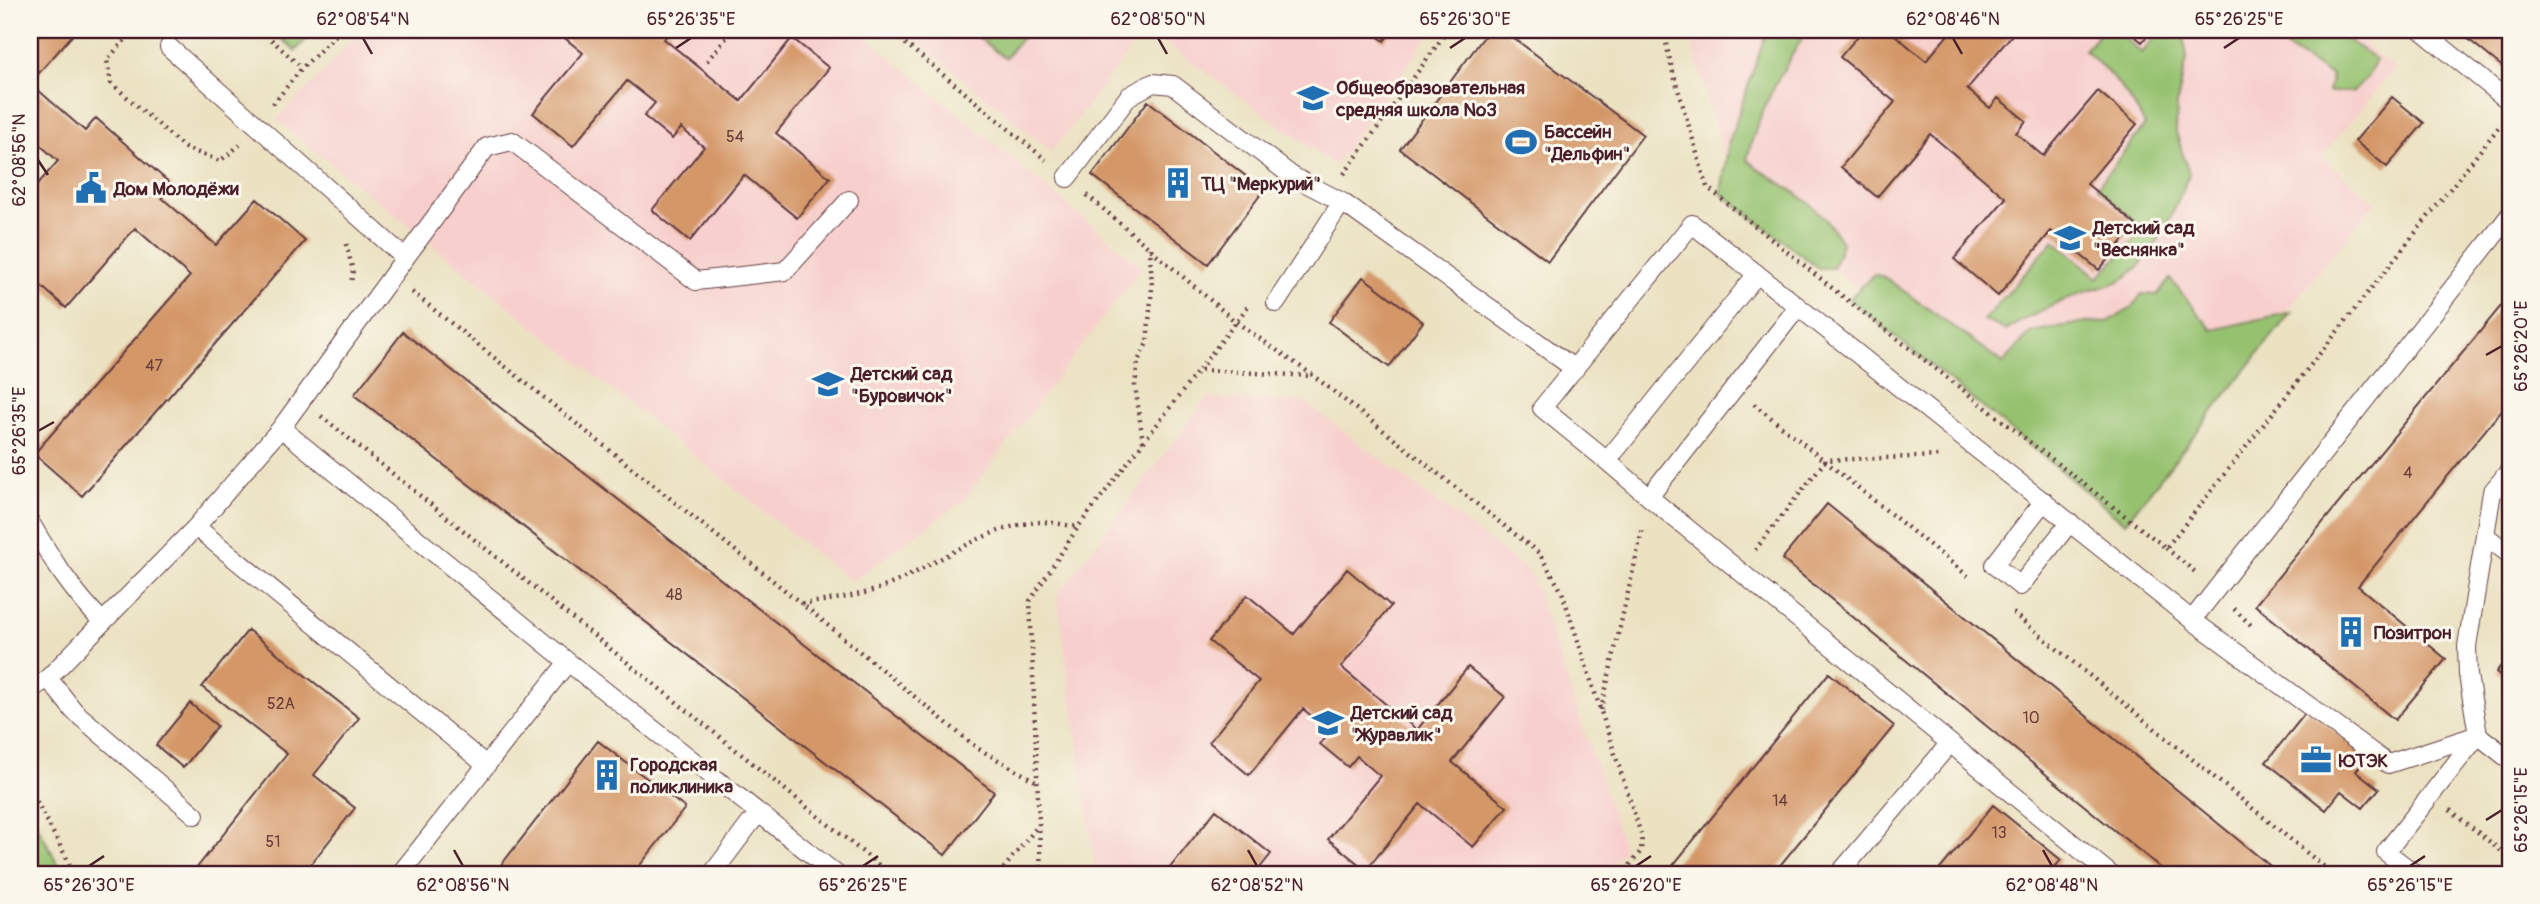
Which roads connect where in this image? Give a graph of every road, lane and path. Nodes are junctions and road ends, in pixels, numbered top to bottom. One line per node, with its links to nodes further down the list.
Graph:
1 (134, 30): 13 (path)
2 (261, 30): 10 (path)
3 (733, 30): 9 (path)
4 (889, 30): 14 (path)
5 (1448, 30): 15 (path)
6 (1663, 30): 12 (path)
7 (2421, 30): 11 (lane)
8 (169, 47): 20 (lane)
9 (707, 61)
10 (302, 68)
11 (2510, 103)
12 (2502, 124)
13 (240, 145)
14 (1067, 178): 15 (lane); 19 (path)
15 (1325, 193): 17 (lane)
16 (849, 200): 20 (lane)
17 (1342, 202): 23 (lane); 27 (lane)
18 (2510, 215): 50 (lane)
19 (1150, 247): 25 (path); 33 (path)
20 (405, 258): 31 (lane)
21 (1757, 274): 24 (lane); 27 (lane); 36 (lane)
22 (1251, 301): 25 (path)
23 (1276, 303)
24 (1798, 307): 30 (lane); 34 (lane)
25 (1236, 323): 28 (path); 29 (path)
26 (476, 345): 48 (path)
27 (1575, 369): 36 (lane)
28 (1200, 370): 29 (path); 33 (path)
29 (1314, 376): 55 (path)
30 (1734, 388): 35 (path); 38 (lane)
31 (302, 401): 32 (lane); 71 (path)
32 (281, 428): 42 (lane); 52 (lane)
33 (1143, 443): 43 (path)
34 (1986, 454): 35 (path); 39 (lane)
35 (1826, 460): 46 (path); 47 (path)
36 (1607, 461): 38 (lane)
37 (2510, 470): 44 (lane)
38 (1649, 497): 46 (lane); 55 (path)
39 (2044, 501): 41 (lane); 41 (lane)
40 (30, 522): 51 (lane)
41 (2070, 522): 50 (lane)
42 (196, 527): 51 (lane); 59 (lane)
43 (1078, 527): 48 (path); 60 (path)
44 (2486, 536): 45 (lane); 56 (lane)
45 (2510, 555)
46 (1739, 570): 57 (lane)
47 (1978, 584)
48 (802, 604): 60 (path)
49 (2010, 610): 77 (path)
50 (2192, 620): 56 (lane)
51 (103, 622): 53 (lane)
52 (568, 662): 59 (lane); 63 (lane)
53 (48, 678): 54 (lane); 64 (lane)
54 (30, 690)
55 (1601, 710): 74 (path)
56 (2478, 735): 58 (lane); 78 (lane)
57 (1950, 743): 75 (lane); 76 (lane)
58 (2510, 760)
59 (486, 765): 68 (lane)
60 (1039, 783): 65 (path)
61 (30, 789): 67 (path)
62 (2449, 809): 66 (path)
63 (758, 813): 69 (lane); 70 (lane)
64 (195, 815)
65 (1038, 825): 72 (path); 73 (path)
66 (2510, 858)
67 (75, 874)
68 (400, 874)
69 (712, 874)
70 (836, 874)
71 (890, 874)
72 (999, 874)
73 (1041, 874)
74 (1623, 874)
75 (1839, 874)
76 (2110, 874)
77 (2333, 874)
78 (2415, 874)

